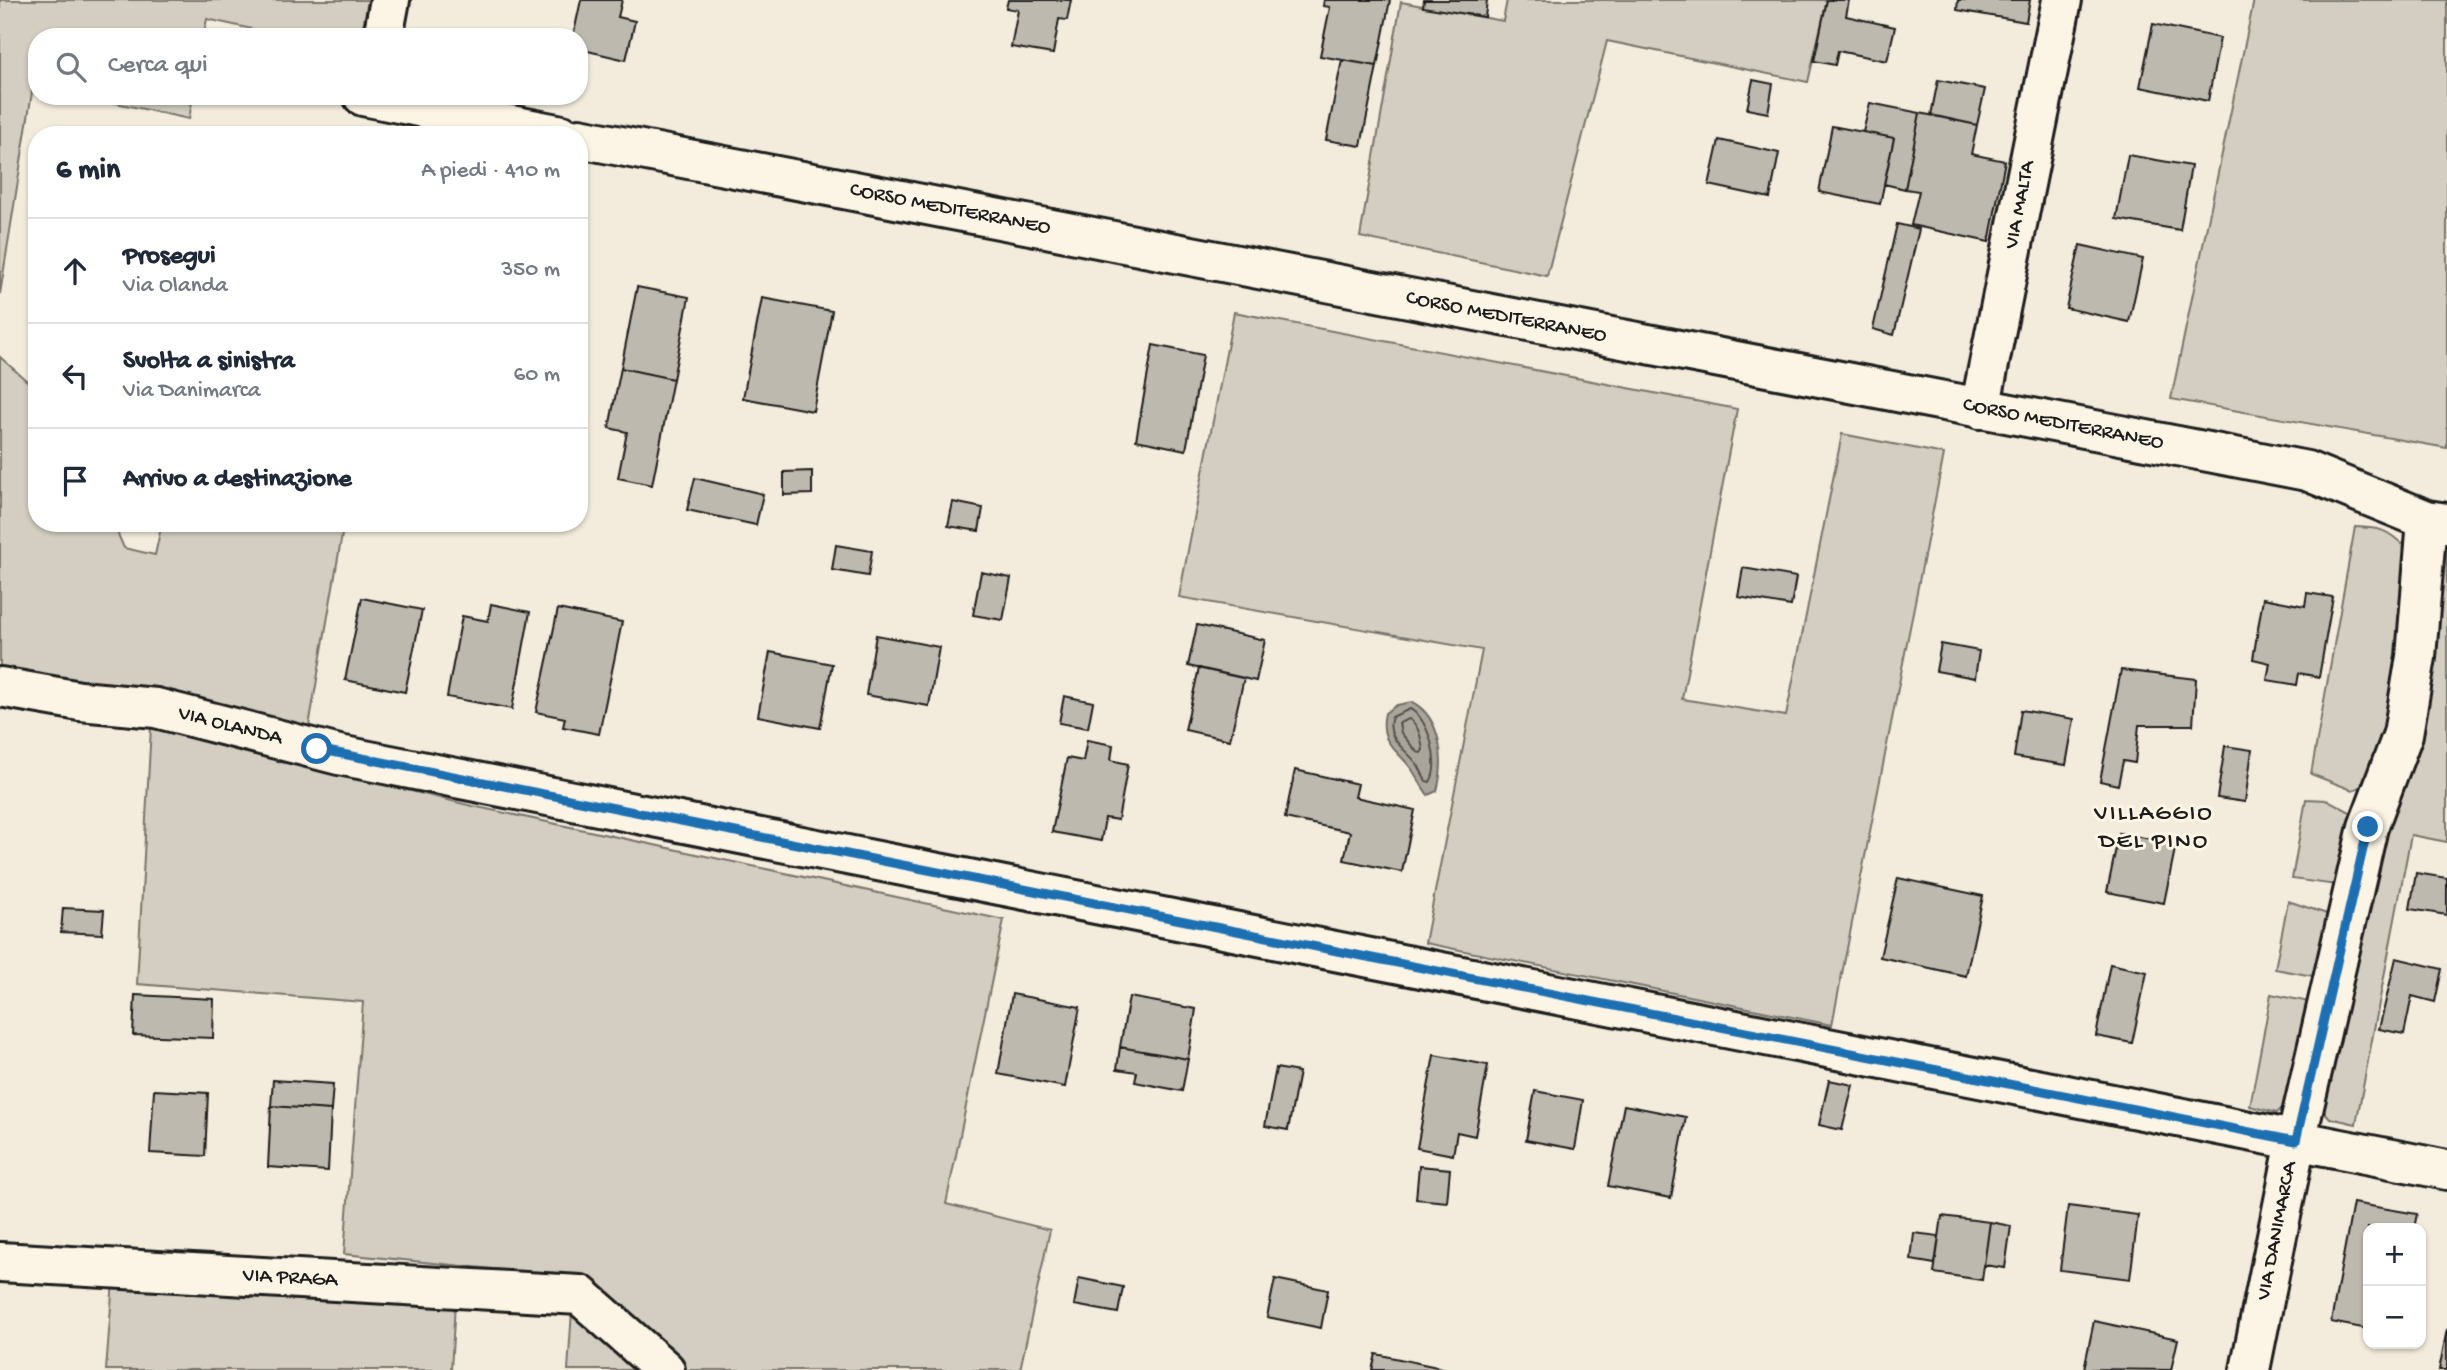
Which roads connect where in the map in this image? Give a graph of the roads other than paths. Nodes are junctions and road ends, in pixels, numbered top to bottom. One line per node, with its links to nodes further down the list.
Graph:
1 (390, 0): 3 (street)
2 (2062, 0): 7 (street, VIA MALTA)
3 (385, 28)
4 (409, 105): 5 (street)
5 (516, 126)
6 (588, 140): 7 (street, CORSO MEDITERRANEO)
7 (1980, 410): 8 (street, CORSO MEDITERRANEO)
8 (2437, 522): 10 (street, VIA DANIMARCA)
9 (0, 687): 10 (street, VIA OLANDA)
10 (2296, 1141): 11 (street, VIA OLANDA); 14 (street, VIA DANIMARCA)
11 (2447, 1170)
12 (0, 1262): 13 (street, VIA PRAGA)
13 (665, 1370)
14 (2250, 1370)

